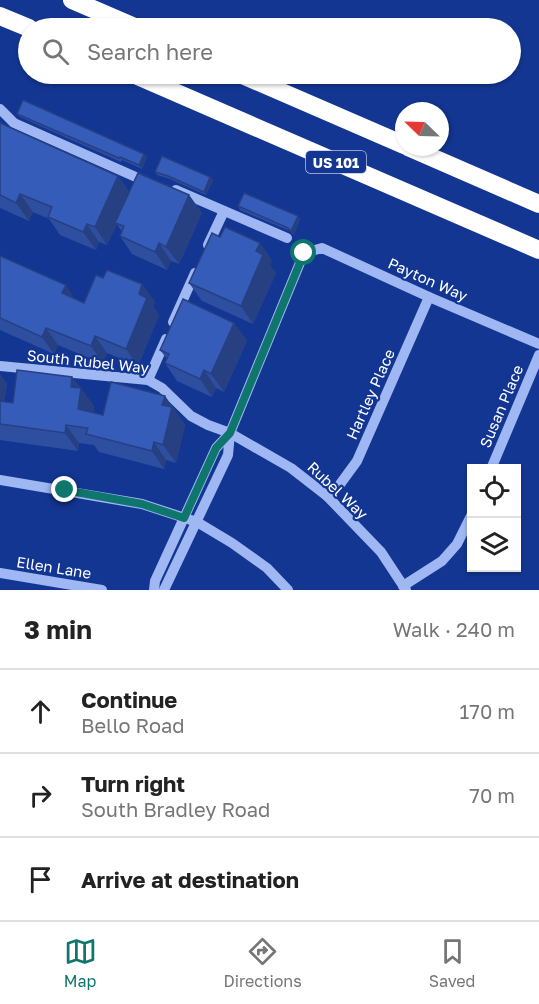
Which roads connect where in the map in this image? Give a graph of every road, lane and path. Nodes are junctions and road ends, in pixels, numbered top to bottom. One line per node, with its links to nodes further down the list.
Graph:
1 (72, 0): 3 (highway)
2 (0, 16): 4 (highway)
3 (114, 18)
4 (18, 23)
5 (156, 84): 13 (highway, US 101)
6 (263, 84): 8 (highway, US 101)
7 (0, 110): 11 (street)
8 (395, 141)
9 (429, 156): 10 (highway, US 101)
10 (539, 204)
11 (224, 211): 12 (street); 18 (street)
12 (287, 238)
13 (539, 250)
14 (429, 297): 15 (street, Payton Way); 19 (street, Payton Way); 22 (street, Hartley Place)
15 (539, 344)
16 (539, 355): 20 (street, Susan Place)
17 (0, 366): 18 (street, South Rubel Way)
18 (148, 380): 19 (street, South Rubel Way)
19 (230, 433): 22 (street, Rubel Way); 23 (street); 25 (street)
20 (493, 464)
21 (0, 480): 23 (street)
22 (327, 496): 27 (street, Rubel Way)
23 (184, 518): 25 (street); 29 (street)
24 (469, 518): 27 (street)
25 (197, 522): 30 (street); 31 (street)
26 (0, 573): 28 (street, Ellen Lane)
27 (405, 588)
28 (102, 590)
29 (154, 590)
30 (164, 590)
31 (288, 590)

